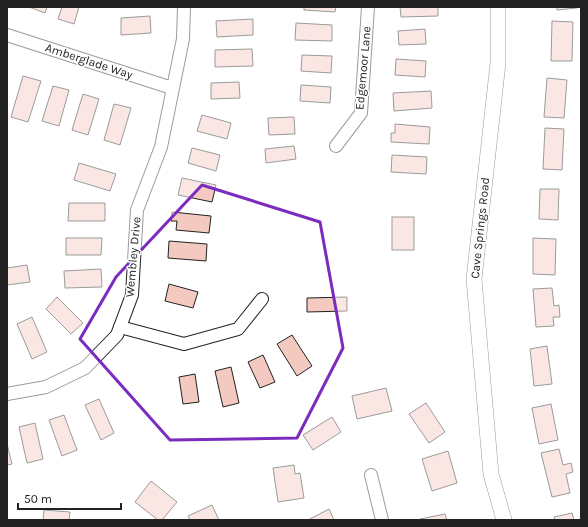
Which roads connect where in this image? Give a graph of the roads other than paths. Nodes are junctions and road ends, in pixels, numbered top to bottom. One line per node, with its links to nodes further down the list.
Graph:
1 (184, 7): 5 (street, Wembley Drive)
2 (368, 7): 6 (street, Edgemoor Lane)
3 (498, 7): 12 (street, Cave Springs Road)
4 (7, 35): 5 (street, Amberglade Way)
5 (172, 88): 8 (street, Wembley Drive)
6 (336, 146)
7 (262, 299): 8 (street)
8 (120, 328): 9 (street, Wembley Drive)
9 (7, 394)
10 (371, 475): 11 (street)
11 (382, 520)
12 (504, 520)

